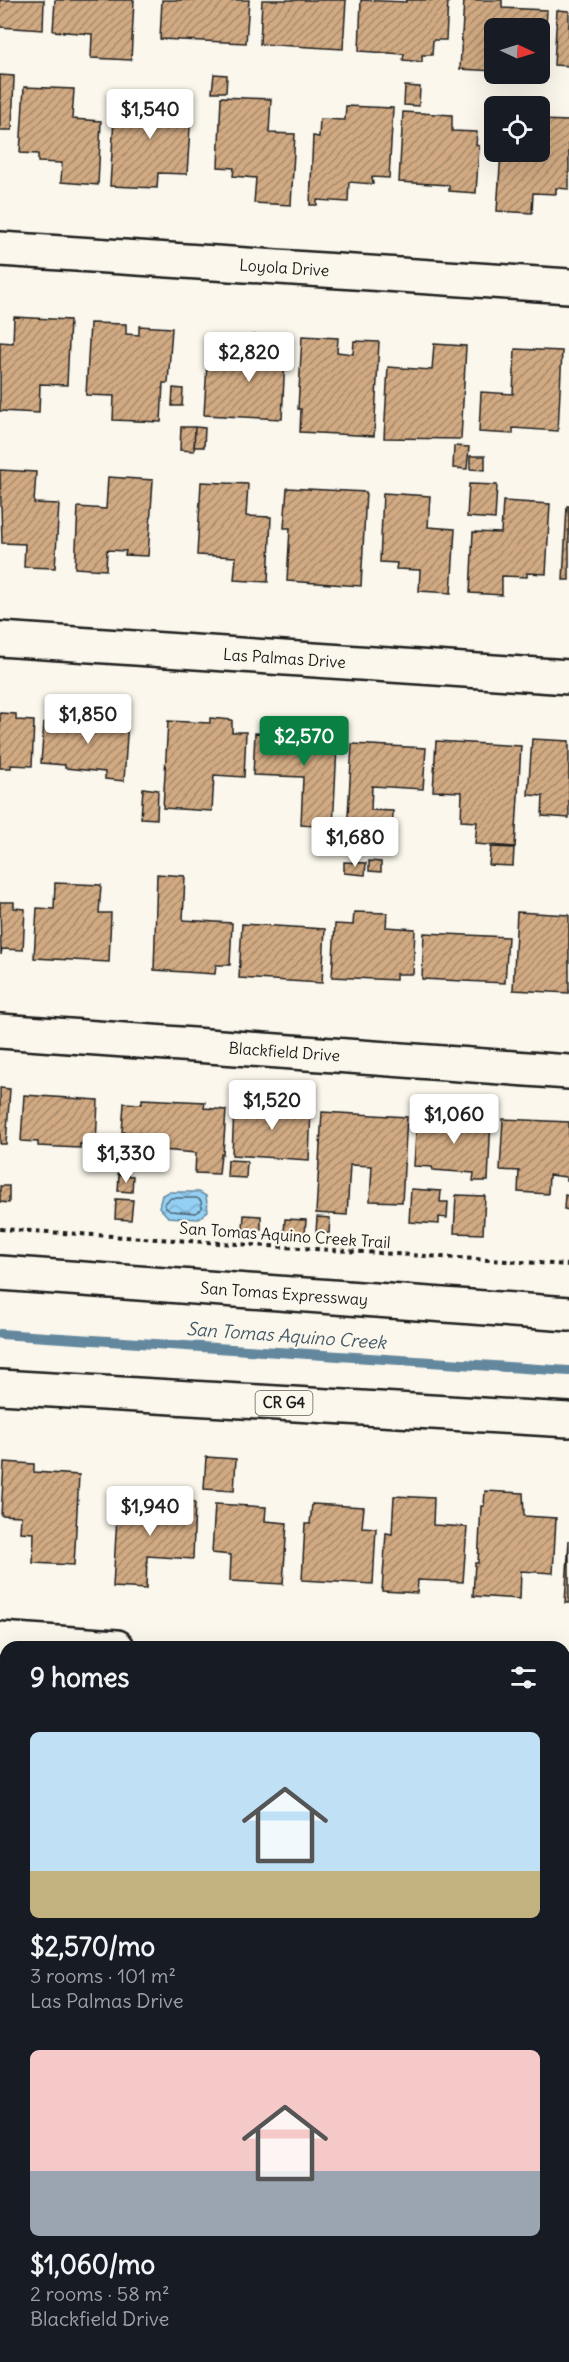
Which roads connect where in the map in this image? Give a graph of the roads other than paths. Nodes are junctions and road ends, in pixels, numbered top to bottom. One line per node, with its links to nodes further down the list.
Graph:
1 (0, 249): 2 (main road, Loyola Drive)
2 (569, 286)
3 (0, 639): 4 (main road, Las Palmas Drive)
4 (569, 677)
5 (0, 1031): 6 (main road, Blackfield Drive)
6 (569, 1072)
7 (0, 1274): 8 (main road, San Tomas Expressway)
8 (569, 1314)
9 (0, 1387): 10 (main road, CR G4)
10 (569, 1420)
11 (0, 1639): 12 (main road)
12 (26, 1641)

